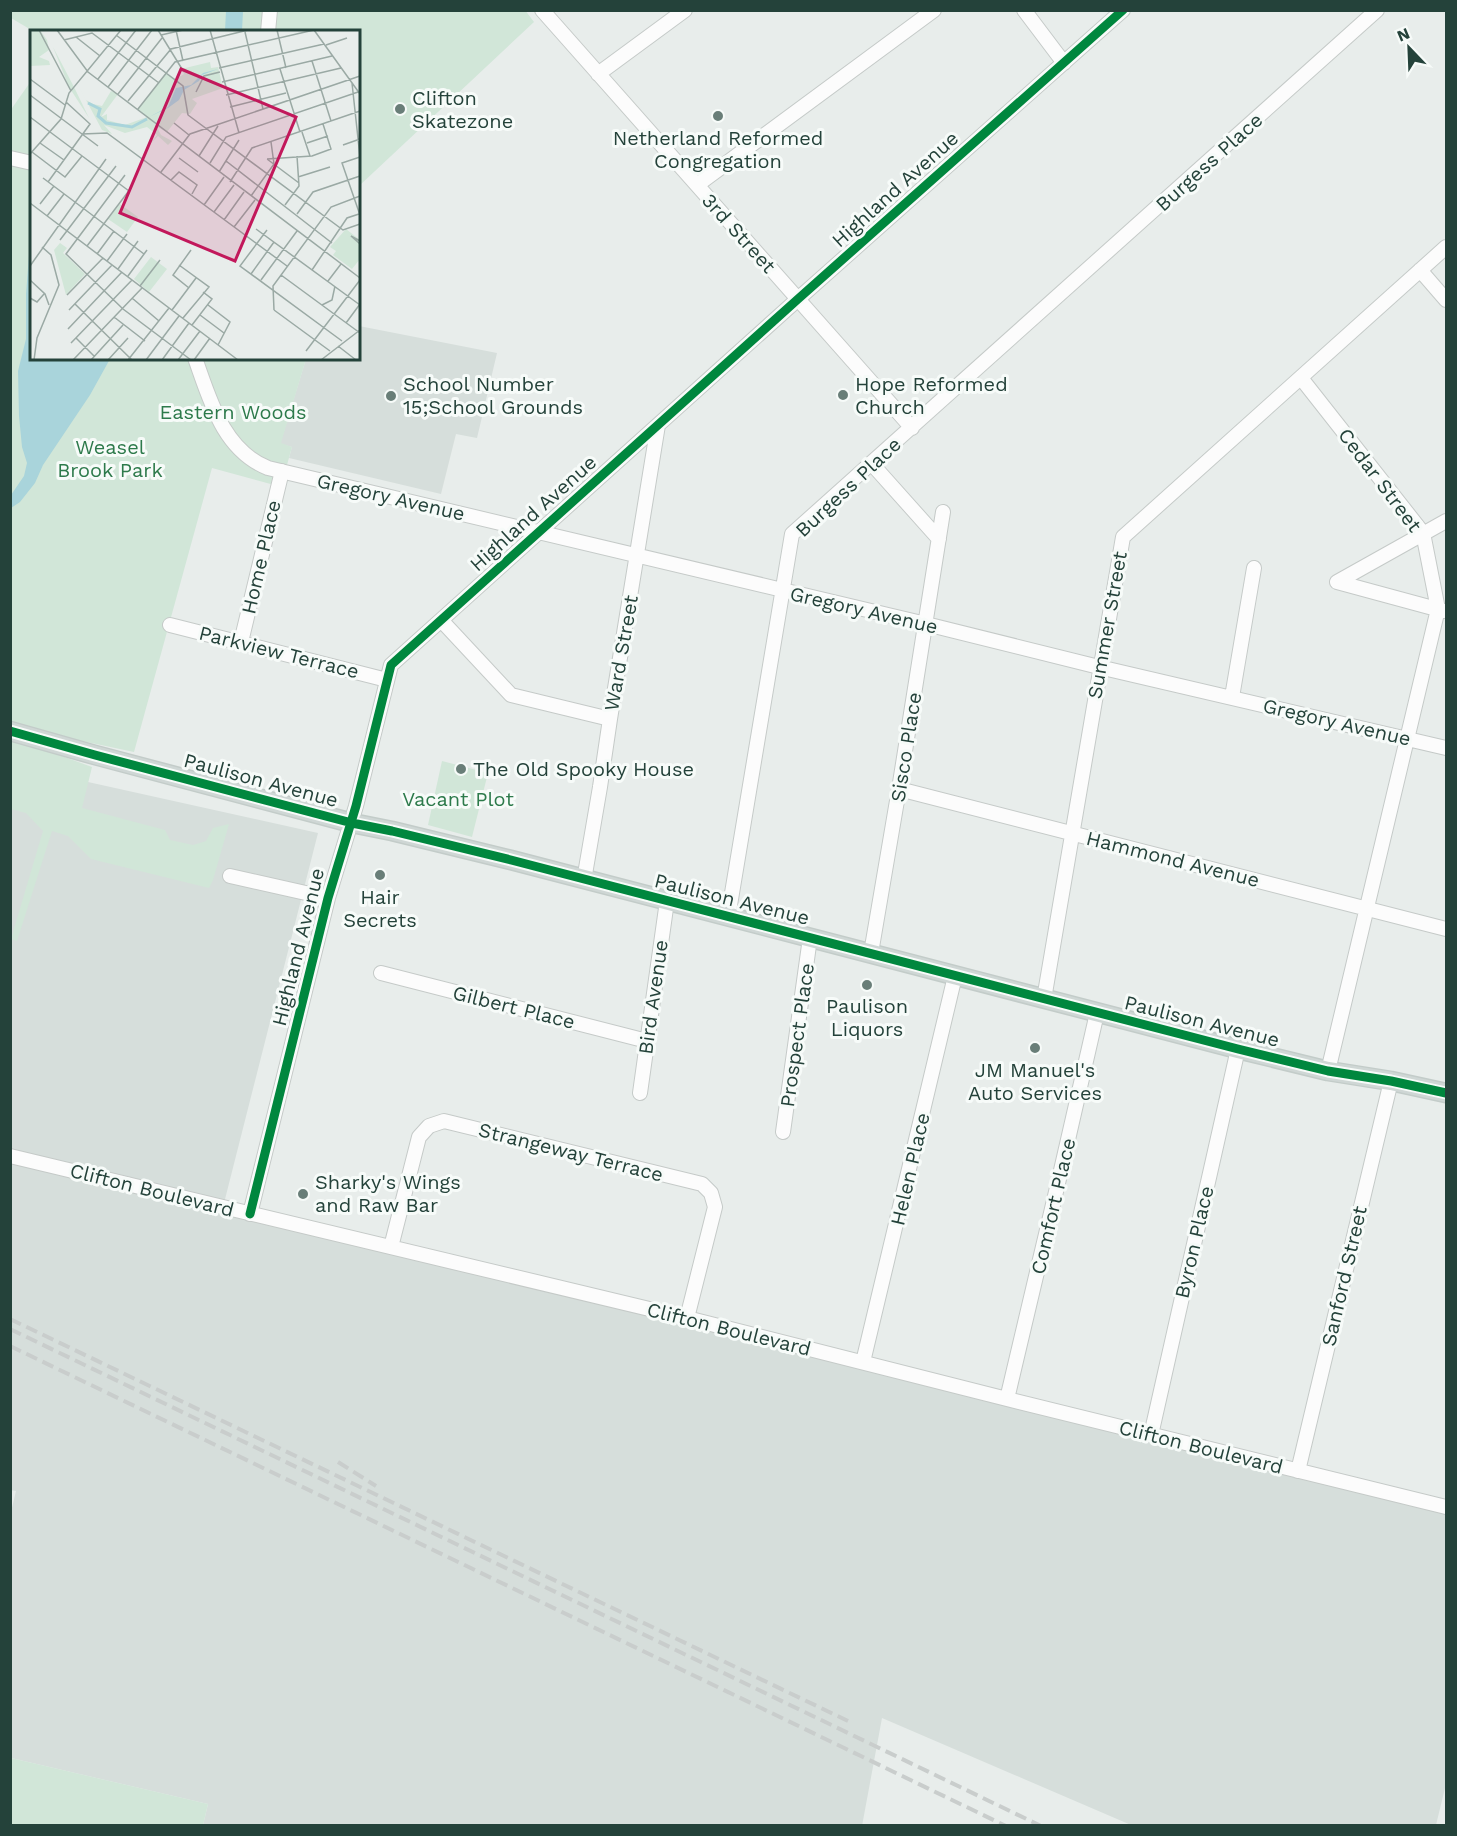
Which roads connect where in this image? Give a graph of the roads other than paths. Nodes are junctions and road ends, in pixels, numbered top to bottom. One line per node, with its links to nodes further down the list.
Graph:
1 (270, 10): 8 (street)
2 (542, 10): 10 (street, 3rd Street)
3 (685, 10): 10 (street)
4 (934, 10): 13 (street)
5 (1024, 10): 9 (street)
6 (1122, 10): 9 (street, Highland Avenue)
7 (1377, 10): 21 (street, Burgess Place)
8 (268, 30)
9 (1064, 63): 16 (street, Highland Avenue)
10 (598, 74): 13 (street, 3rd Street)
11 (10, 158): 12 (street)
12 (30, 163)
13 (697, 185): 16 (street, 3rd Street)
14 (1446, 247): 15 (street, Summer Street)
15 (1420, 270): 17 (street); 19 (street, Summer Street)
16 (798, 299): 20 (street, Highland Avenue); 21 (street, 3rd Street)
17 (1446, 300)
18 (196, 360): 23 (street, Gregory Avenue)
19 (1301, 378): 27 (street, Cedar Street); 37 (street, Summer Street)
20 (658, 425): 26 (street, Highland Avenue); 29 (street, Ward Street)
21 (912, 428): 22 (street, Burgess Place)
22 (872, 464): 28 (street); 31 (street, Burgess Place)
23 (282, 471): 26 (street, Gregory Avenue); 36 (street, Home Place)
24 (943, 512): 28 (street, Sisco Place)
25 (1446, 521): 27 (street)
26 (538, 532): 29 (street, Gregory Avenue); 33 (street, Highland Avenue)
27 (1423, 533): 32 (street, Cedar Street); 32 (street)
28 (939, 539): 34 (street, Sisco Place)
29 (637, 555): 31 (street, Gregory Avenue); 40 (street, Ward Street)
30 (1254, 568): 39 (street)
31 (782, 590): 34 (street, Gregory Avenue); 52 (street, Burgess Place)
32 (1442, 610): 42 (street, Cedar Street)
33 (441, 620): 38 (street, Highland Avenue); 40 (street)
34 (926, 624): 37 (street, Gregory Avenue); 44 (street, Sisco Place)
35 (170, 625): 36 (street, Parkview Terrace)
36 (242, 642): 38 (street, Parkview Terrace)
37 (1099, 667): 39 (street, Gregory Avenue); 46 (street, Summer Street)
38 (387, 680): 45 (street, Highland Avenue)
39 (1232, 697): 42 (street, Gregory Avenue)
40 (610, 719): 48 (street, Ward Street)
41 (10, 731): 45 (main road, Paulison Avenue)
42 (1408, 739): 43 (street, Gregory Avenue); 51 (street, Cedar Street)
43 (1446, 748)
44 (899, 789): 46 (street, Hammond Avenue); 55 (street, Sisco Place)
45 (352, 823): 48 (main road, Paulison Avenue); 49 (street, Highland Avenue)
46 (1073, 834): 51 (street, Hammond Avenue); 58 (street, Summer Street)
47 (230, 876): 49 (street)
48 (584, 880): 50 (main road, Paulison Avenue)
49 (328, 898): 68 (street, Highland Avenue)
50 (667, 901): 52 (main road, Paulison Avenue); 60 (street, Bird Avenue)
51 (1368, 909): 53 (street, Hammond Avenue); 62 (street, Cedar Street)
52 (728, 917): 54 (main road, Paulison Avenue)
53 (1446, 929)
54 (810, 938): 55 (main road, Paulison Avenue); 66 (street, Prospect Place)
55 (871, 953): 57 (main road, Paulison Avenue)
56 (381, 974): 60 (street, Gilbert Place)
57 (955, 976): 58 (main road, Paulison Avenue); 71 (street, Helen Place)
58 (1044, 999): 59 (main road, Paulison Avenue)
59 (1097, 1013): 61 (main road, Paulison Avenue); 72 (street, Comfort Place)
60 (647, 1041): 64 (street, Bird Avenue)
61 (1238, 1049): 62 (main road, Paulison Avenue); 73 (street, Byron Place)
62 (1328, 1071): 63 (main road, Paulison Avenue)
63 (1391, 1081): 65 (main road, Paulison Avenue); 74 (street, Sanford Street)
64 (640, 1093)
65 (1446, 1094)
66 (783, 1132)
67 (10, 1156): 68 (street, Clifton Boulevard)
68 (250, 1214): 69 (street, Clifton Boulevard)
69 (391, 1247): 70 (street, Clifton Boulevard); 70 (street, Strangeway Terrace)
70 (687, 1318): 71 (street, Clifton Boulevard)
71 (863, 1362): 72 (street, Clifton Boulevard)
72 (1007, 1399): 73 (street, Clifton Boulevard)
73 (1151, 1435): 74 (street, Clifton Boulevard)
74 (1298, 1471): 75 (street, Clifton Boulevard)
75 (1446, 1507)

